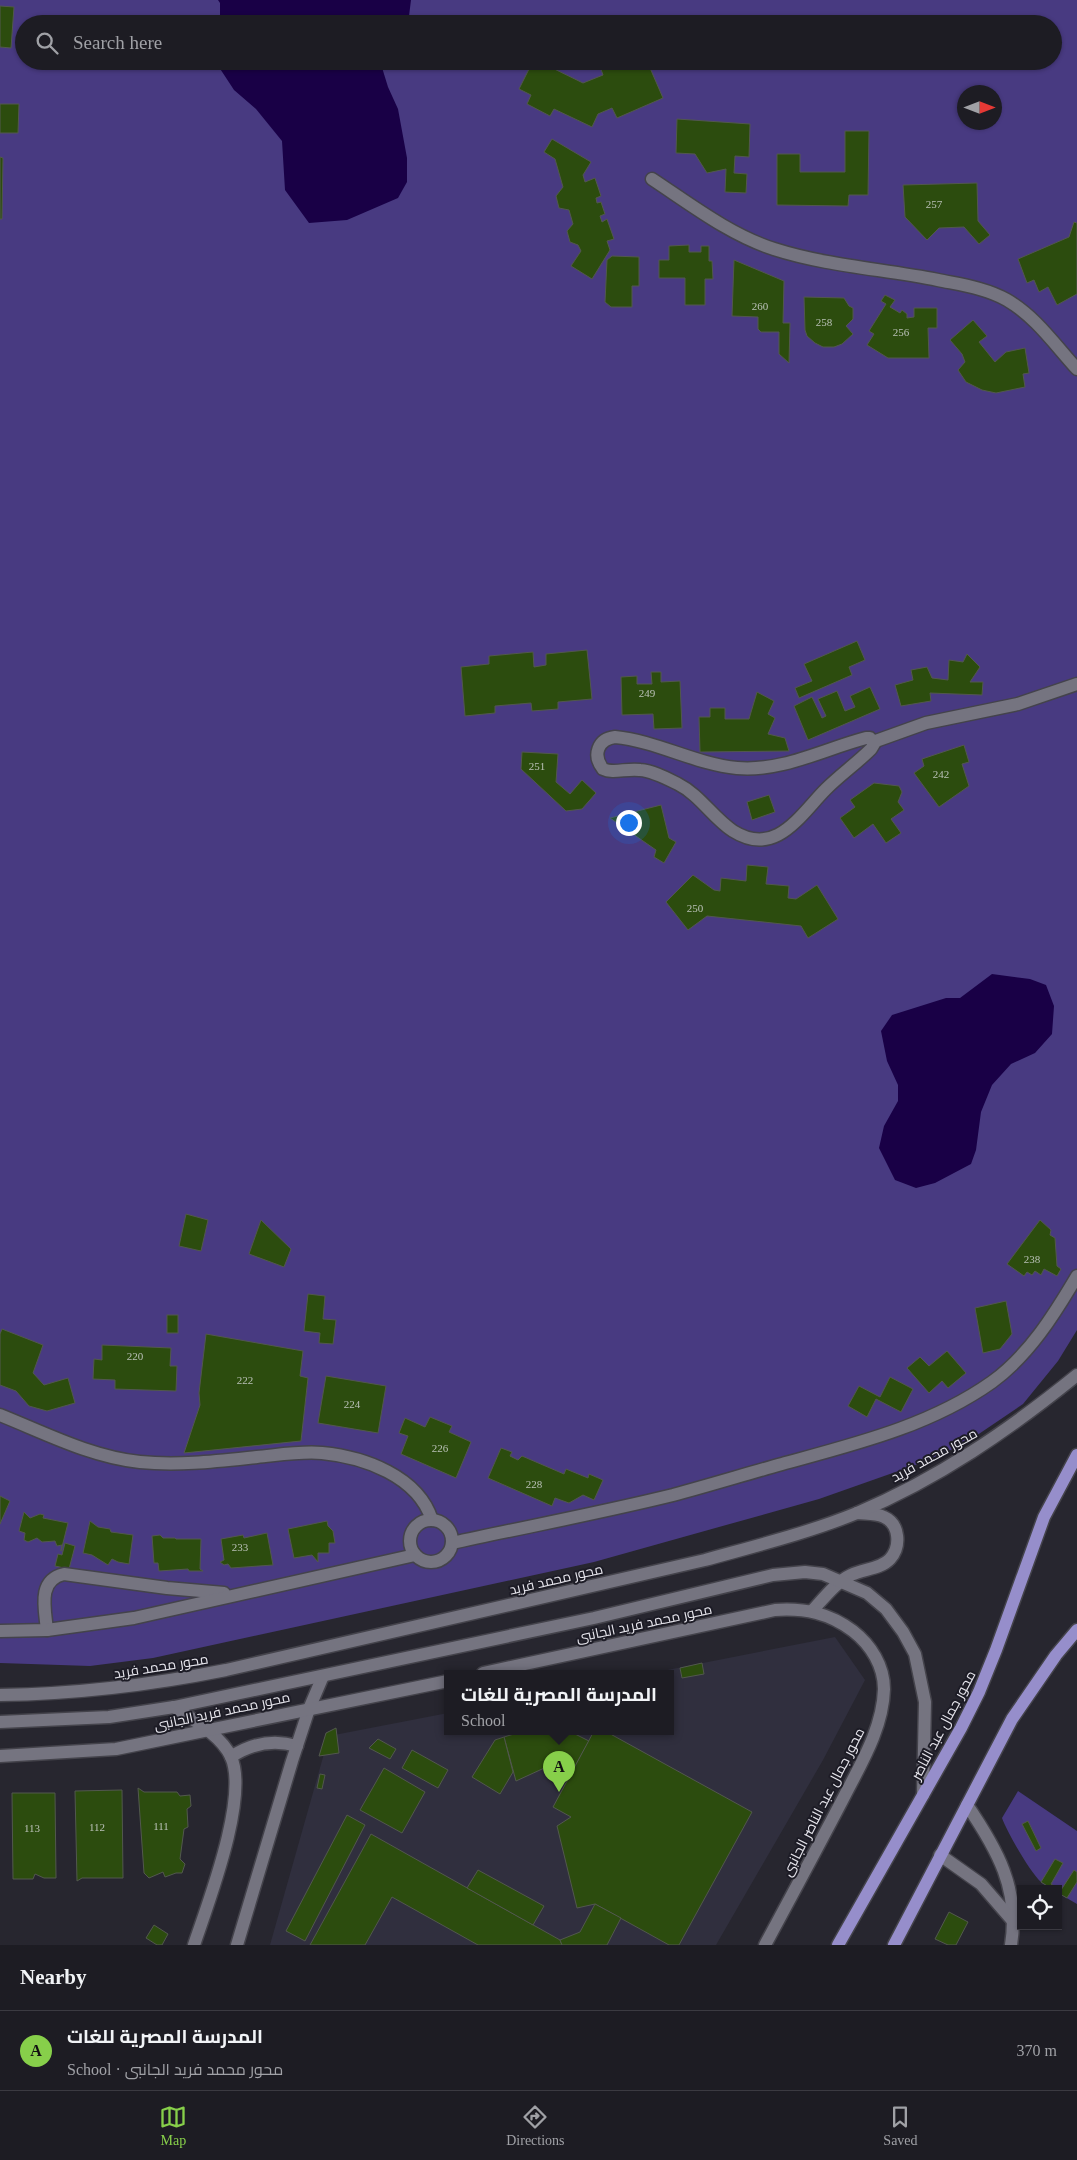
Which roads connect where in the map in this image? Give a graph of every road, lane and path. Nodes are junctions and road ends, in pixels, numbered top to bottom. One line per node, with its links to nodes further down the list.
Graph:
1 (652, 179): 2 (street)
2 (1077, 369)
3 (1077, 684): 4 (street)
4 (873, 742): 4 (street)
5 (1077, 1276): 11 (street)
6 (1077, 1375): 9 (street, محور محمد فريد)
7 (0, 1415): 10 (street)
8 (1077, 1455): 30 (main road, محور جمال عبد الناصر)
9 (856, 1513): 13 (street); 22 (street, محور محمد فريد)
10 (432, 1520): 11 (street); 12 (street)
11 (452, 1543): 12 (street)
12 (415, 1555): 14 (street)
13 (842, 1580): 15 (street); 20 (street); 30 (street)
14 (239, 1593): 16 (street); 16 (street)
15 (812, 1611): 19 (street, محور محمد فريد الجانبى); 36 (street, محور جمال عبد الناصر الجانبى)
16 (47, 1630): 18 (street)
17 (1077, 1630): 31 (main road)
18 (0, 1631)
19 (497, 1670)
20 (323, 1676): 23 (street); 24 (street)
21 (444, 1682): 24 (street, محور محمد فريد الجانبى)
22 (0, 1695)
23 (174, 1707): 25 (street); 26 (street)
24 (309, 1709): 26 (street, محور محمد فريد الجانبى); 27 (street)
25 (0, 1722)
26 (207, 1730): 28 (street, محور محمد فريد الجانبى); 29 (street)
27 (297, 1746): 29 (street); 35 (street)
28 (0, 1756)
29 (231, 1757): 34 (street)
30 (923, 1795): 37 (main road, محور جمال عبد الناصر)
31 (967, 1804): 32 (main road); 33 (street)
32 (940, 1855): 33 (street); 38 (main road)
33 (1013, 1921): 39 (street)
34 (194, 1945)
35 (237, 1945)
36 (765, 1945)
37 (838, 1945)
38 (894, 1945)
39 (1011, 1945)

